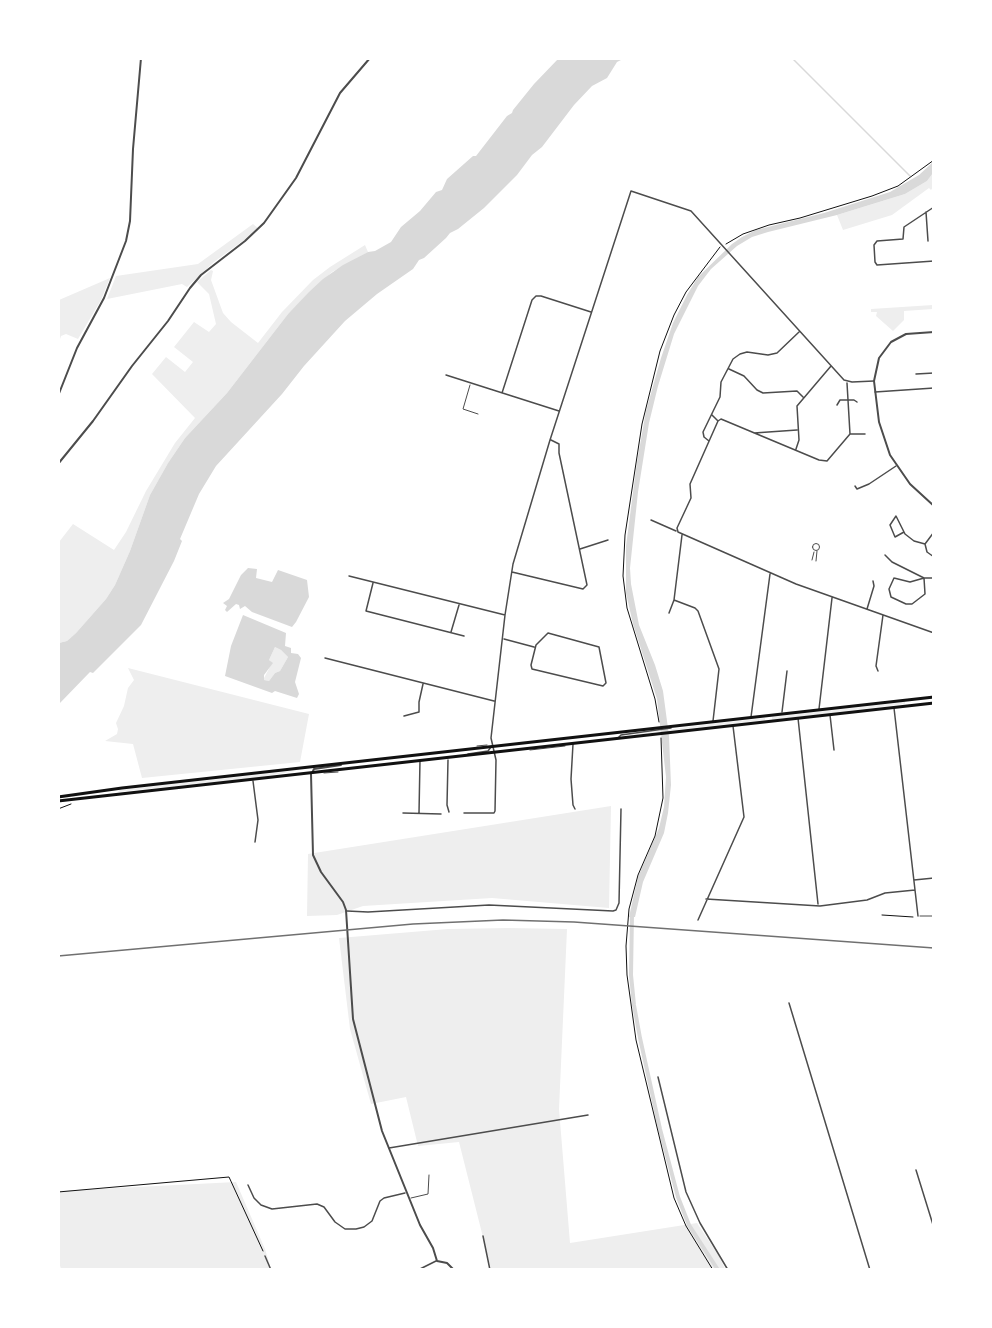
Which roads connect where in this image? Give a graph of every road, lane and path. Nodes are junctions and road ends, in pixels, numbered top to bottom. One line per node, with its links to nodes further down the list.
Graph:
1 (141, 58): 23 (street)
2 (370, 58): 39 (street)
3 (933, 160): 7 (path)
4 (933, 207): 5 (street)
5 (926, 212): 6 (street); 8 (street)
6 (928, 241)
7 (722, 247): 9 (street); 10 (street); 93 (path)
8 (933, 261)
9 (592, 312): 22 (street); 28 (street)
10 (800, 331): 12 (street); 13 (street)
11 (933, 332): 17 (street)
12 (831, 366): 18 (street); 24 (street)
13 (728, 368): 24 (street); 30 (street)
14 (933, 373): 15 (street)
15 (916, 374)
16 (446, 375): 19 (street)
17 (874, 381): 18 (street); 21 (street)
18 (847, 382): 25 (street)
19 (471, 383): 22 (street); 29 (lane)
20 (933, 388): 21 (street)
21 (875, 392): 40 (street)
22 (502, 393): 28 (street)
23 (58, 396)
24 (804, 397): 32 (street)
25 (847, 400): 26 (street); 27 (street); 34 (street)
26 (857, 402)
27 (837, 405)
28 (560, 412): 36 (street)
29 (478, 414)
30 (712, 415): 31 (street); 37 (street)
31 (718, 421): 33 (street); 37 (street)
32 (798, 430): 33 (street); 38 (street)
33 (752, 433): 38 (street)
34 (849, 434): 35 (street); 38 (street)
35 (865, 434)
36 (550, 440): 50 (street); 57 (street)
37 (710, 441): 44 (street)
38 (795, 450)
39 (58, 464)
40 (896, 466): 41 (street); 42 (street)
41 (855, 486)
42 (933, 506)
43 (651, 520): 44 (street)
44 (677, 531): 47 (street)
45 (904, 532): 45 (street); 49 (street)
46 (933, 532): 49 (street)
47 (682, 534): 58 (street); 67 (street)
48 (608, 540): 50 (street)
49 (925, 544): 54 (street)
50 (579, 549): 57 (street)
51 (814, 550): 52 (lane); 52 (lane); 55 (lane)
52 (817, 550): 56 (lane)
53 (885, 555): 62 (street)
54 (933, 557)
55 (812, 560)
56 (816, 561)
57 (512, 572): 71 (street)
58 (771, 573): 66 (street); 90 (street)
59 (891, 574): 61 (street)
60 (349, 576): 65 (street)
61 (894, 578): 62 (street); 62 (street)
62 (924, 578): 63 (street)
63 (933, 578)
64 (873, 581): 69 (street)
65 (374, 582): 68 (street); 73 (street)
66 (832, 597): 69 (street); 86 (street)
67 (674, 600): 70 (street); 92 (street)
68 (459, 603): 71 (street); 73 (street)
69 (867, 609): 72 (street)
70 (669, 613)
71 (505, 615): 76 (street)
72 (884, 615): 74 (street); 79 (street)
73 (451, 633): 75 (street)
74 (933, 633)
75 (464, 636)
76 (502, 638): 77 (street); 83 (street)
77 (535, 647): 77 (street)
78 (325, 658): 81 (street)
79 (878, 670)
80 (787, 671): 88 (street)
81 (423, 683): 83 (street); 89 (street)
82 (933, 697): 86 (main road)
83 (495, 701): 98 (street)
84 (933, 703): 85 (main road)
85 (894, 707): 87 (main road); 120 (street)
86 (819, 710): 88 (main road)
87 (830, 713): 91 (main road); 99 (street)
88 (782, 714): 90 (main road)
89 (404, 716)
90 (751, 717): 92 (main road)
91 (798, 718): 94 (main road); 125 (street)
92 (713, 721): 95 (main road)
93 (660, 723)
94 (733, 726): 95 (main road); 122 (street)
95 (669, 729): 96 (main road)
96 (658, 732): 97 (main road); 98 (main road); 149 (path)
97 (571, 743): 100 (main road); 111 (street)
98 (492, 747): 100 (street); 101 (street); 104 (main road)
99 (834, 750)
100 (494, 753): 101 (main road); 116 (street)
101 (463, 756): 102 (main road)
102 (448, 758): 103 (main road); 113 (street)
103 (420, 760): 106 (main road); 115 (street)
104 (343, 764): 105 (main road); 106 (street)
105 (302, 768): 106 (street); 108 (main road)
106 (311, 774): 107 (main road); 126 (street)
107 (253, 780): 108 (main road); 118 (street)
108 (58, 799)
109 (74, 803): 110 (path)
110 (58, 809)
111 (575, 809)
112 (621, 809): 126 (street)
113 (449, 812)
114 (403, 813): 115 (street)
115 (419, 813): 117 (street)
116 (464, 813)
117 (441, 814)
118 (255, 842)
119 (933, 878): 120 (street)
120 (914, 880): 121 (street)
121 (915, 890): 125 (street); 128 (street)
122 (709, 892): 123 (street); 124 (street)
123 (706, 899): 124 (street); 130 (street)
124 (713, 900): 125 (street)
125 (818, 905)
126 (346, 910): 134 (street)
127 (882, 915): 128 (path)
128 (918, 916): 129 (lane)
129 (933, 916)
130 (698, 920)
131 (789, 1004): 151 (street)
132 (658, 1077): 150 (street)
133 (588, 1115): 134 (street)
134 (388, 1148): 139 (street)
135 (916, 1170): 141 (street)
136 (429, 1175): 140 (lane)
137 (248, 1185): 139 (street)
138 (58, 1192): 143 (path)
139 (407, 1193): 140 (street)
140 (409, 1198): 144 (street)
141 (933, 1228)
142 (483, 1236): 148 (street)
143 (266, 1256): 145 (street)
144 (437, 1261): 146 (street); 147 (street)
145 (271, 1269)
146 (418, 1269)
147 (454, 1269)
148 (490, 1269)
149 (713, 1269)
150 (728, 1269)
151 (870, 1269)

